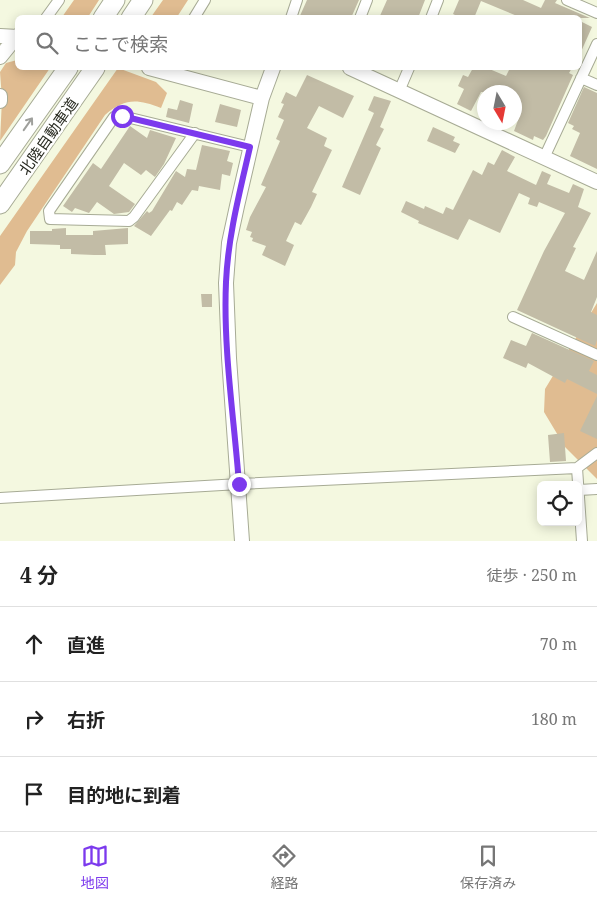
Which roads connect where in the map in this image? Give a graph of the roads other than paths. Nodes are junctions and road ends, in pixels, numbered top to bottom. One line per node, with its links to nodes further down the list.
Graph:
1 (59, 0): 10 (street)
2 (115, 0): 11 (highway)
3 (143, 0): 12 (highway)
4 (206, 0): 13 (street)
5 (297, 0): 14 (street)
6 (367, 0): 15 (street)
7 (438, 0): 16 (street)
8 (567, 0): 9 (street)
9 (597, 13)
10 (48, 15)
11 (105, 15)
12 (132, 15)
13 (196, 15)
14 (292, 15)
15 (361, 15)
16 (432, 15)
17 (0, 36): 18 (street)
18 (15, 36)
19 (15, 38): 21 (street)
20 (597, 44): 28 (street)
21 (0, 57)
22 (67, 70): 35 (highway, 北陸自動車道, one-way to 22)
23 (95, 70): 37 (highway, 北陸自動車道)
24 (163, 70): 31 (street)
25 (272, 70): 31 (street)
26 (355, 70): 30 (street)
27 (408, 70): 30 (street)
28 (581, 78): 29 (street); 34 (street)
29 (597, 85)
30 (400, 89): 34 (street)
31 (262, 98): 33 (street)
32 (195, 133): 33 (street)
33 (250, 147): 43 (street)
34 (544, 158): 36 (street)
35 (0, 164)
36 (597, 182)
37 (0, 204)
38 (513, 317): 39 (street)
39 (597, 355)
40 (597, 453): 41 (street)
41 (577, 468): 42 (street); 43 (street)
42 (578, 481)
43 (239, 484): 46 (street); 48 (street)
44 (597, 489): 45 (street)
45 (582, 490)
46 (0, 498)
47 (581, 526): 49 (street)
48 (242, 541)
49 (582, 541)

